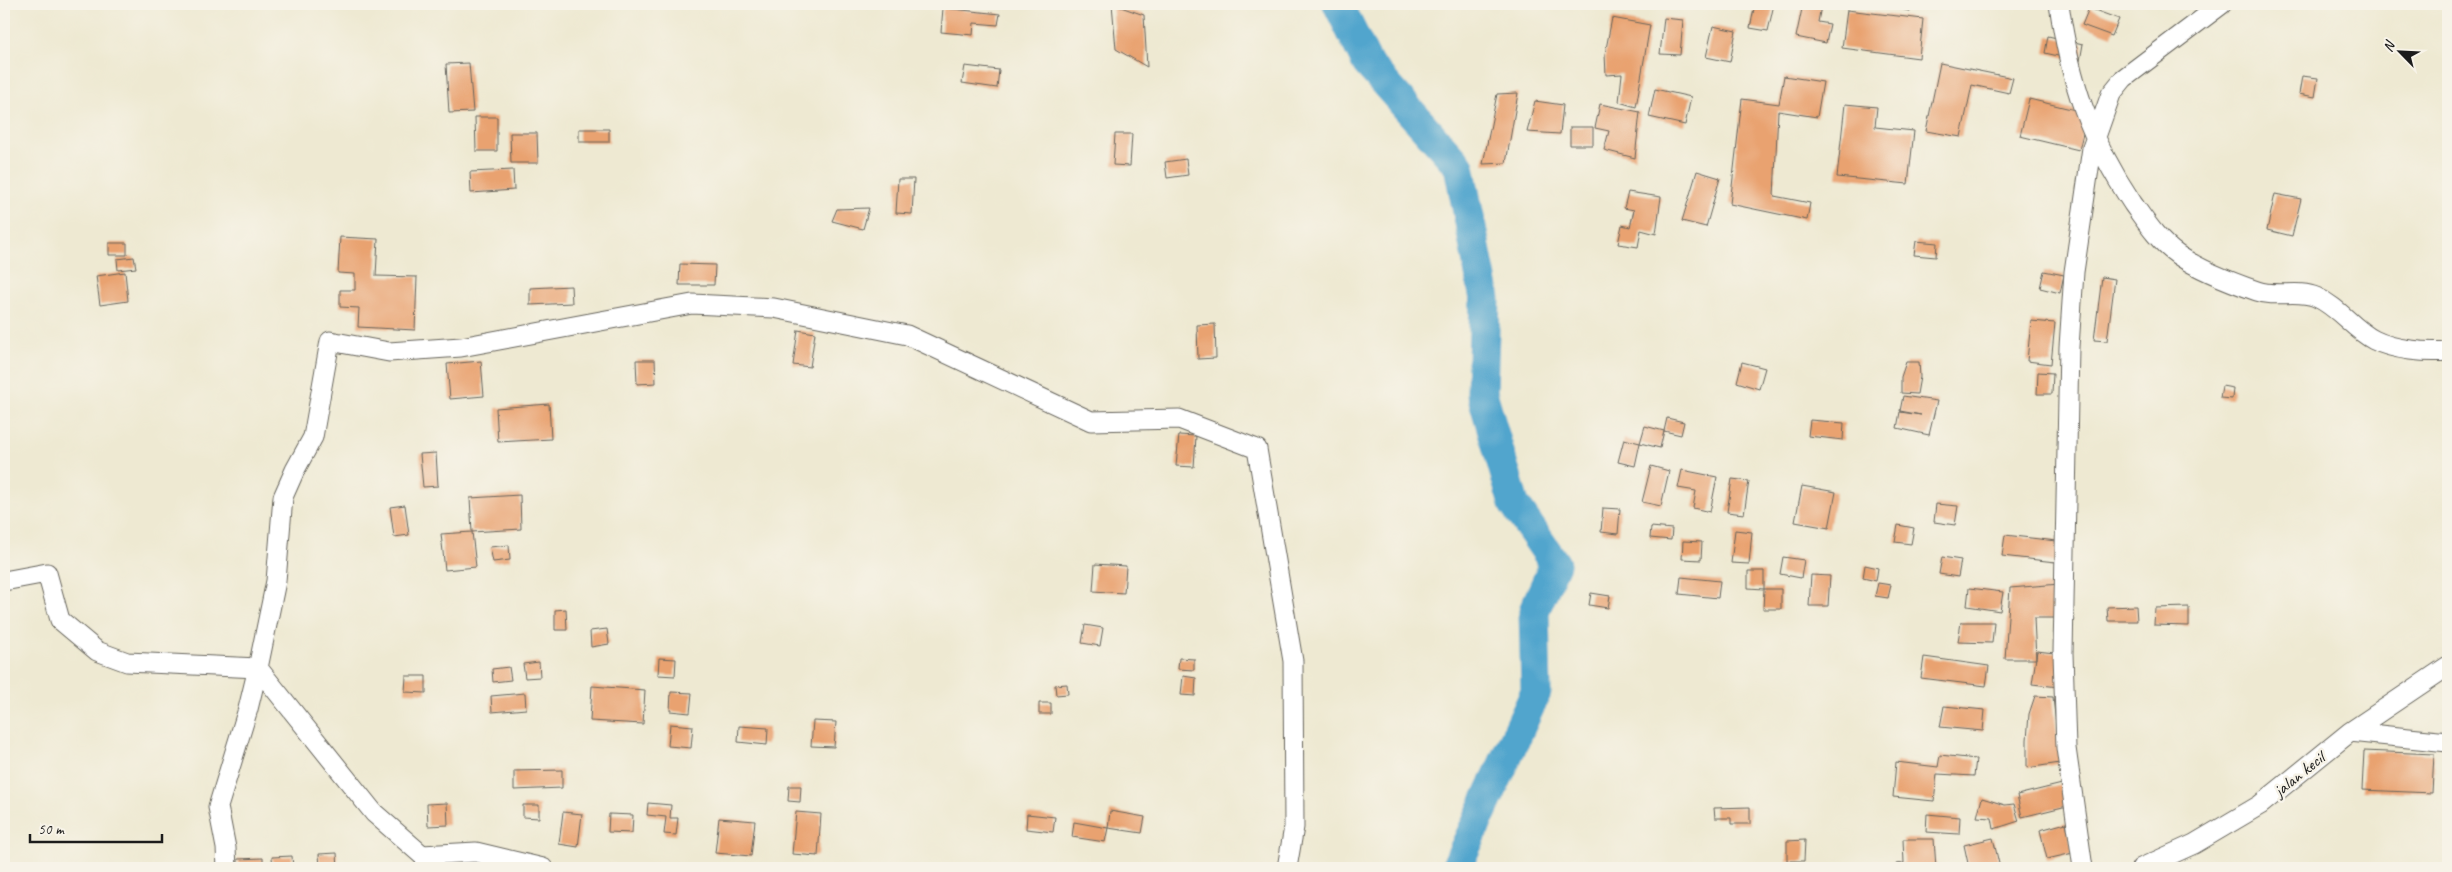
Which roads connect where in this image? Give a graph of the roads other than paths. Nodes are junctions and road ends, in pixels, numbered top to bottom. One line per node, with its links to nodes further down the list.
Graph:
1 (2059, 4): 3 (street)
2 (2222, 4): 3 (street)
3 (2094, 140): 4 (street); 13 (street)
4 (2448, 351)
5 (4, 581): 7 (street)
6 (2448, 666): 8 (street, jalan kecil)
7 (258, 668): 10 (street); 11 (street); 12 (street)
8 (2350, 732): 9 (street); 14 (street, jalan kecil)
9 (2448, 742)
10 (226, 868)
11 (543, 868)
12 (1287, 868)
13 (2084, 868)
14 (2141, 868)

